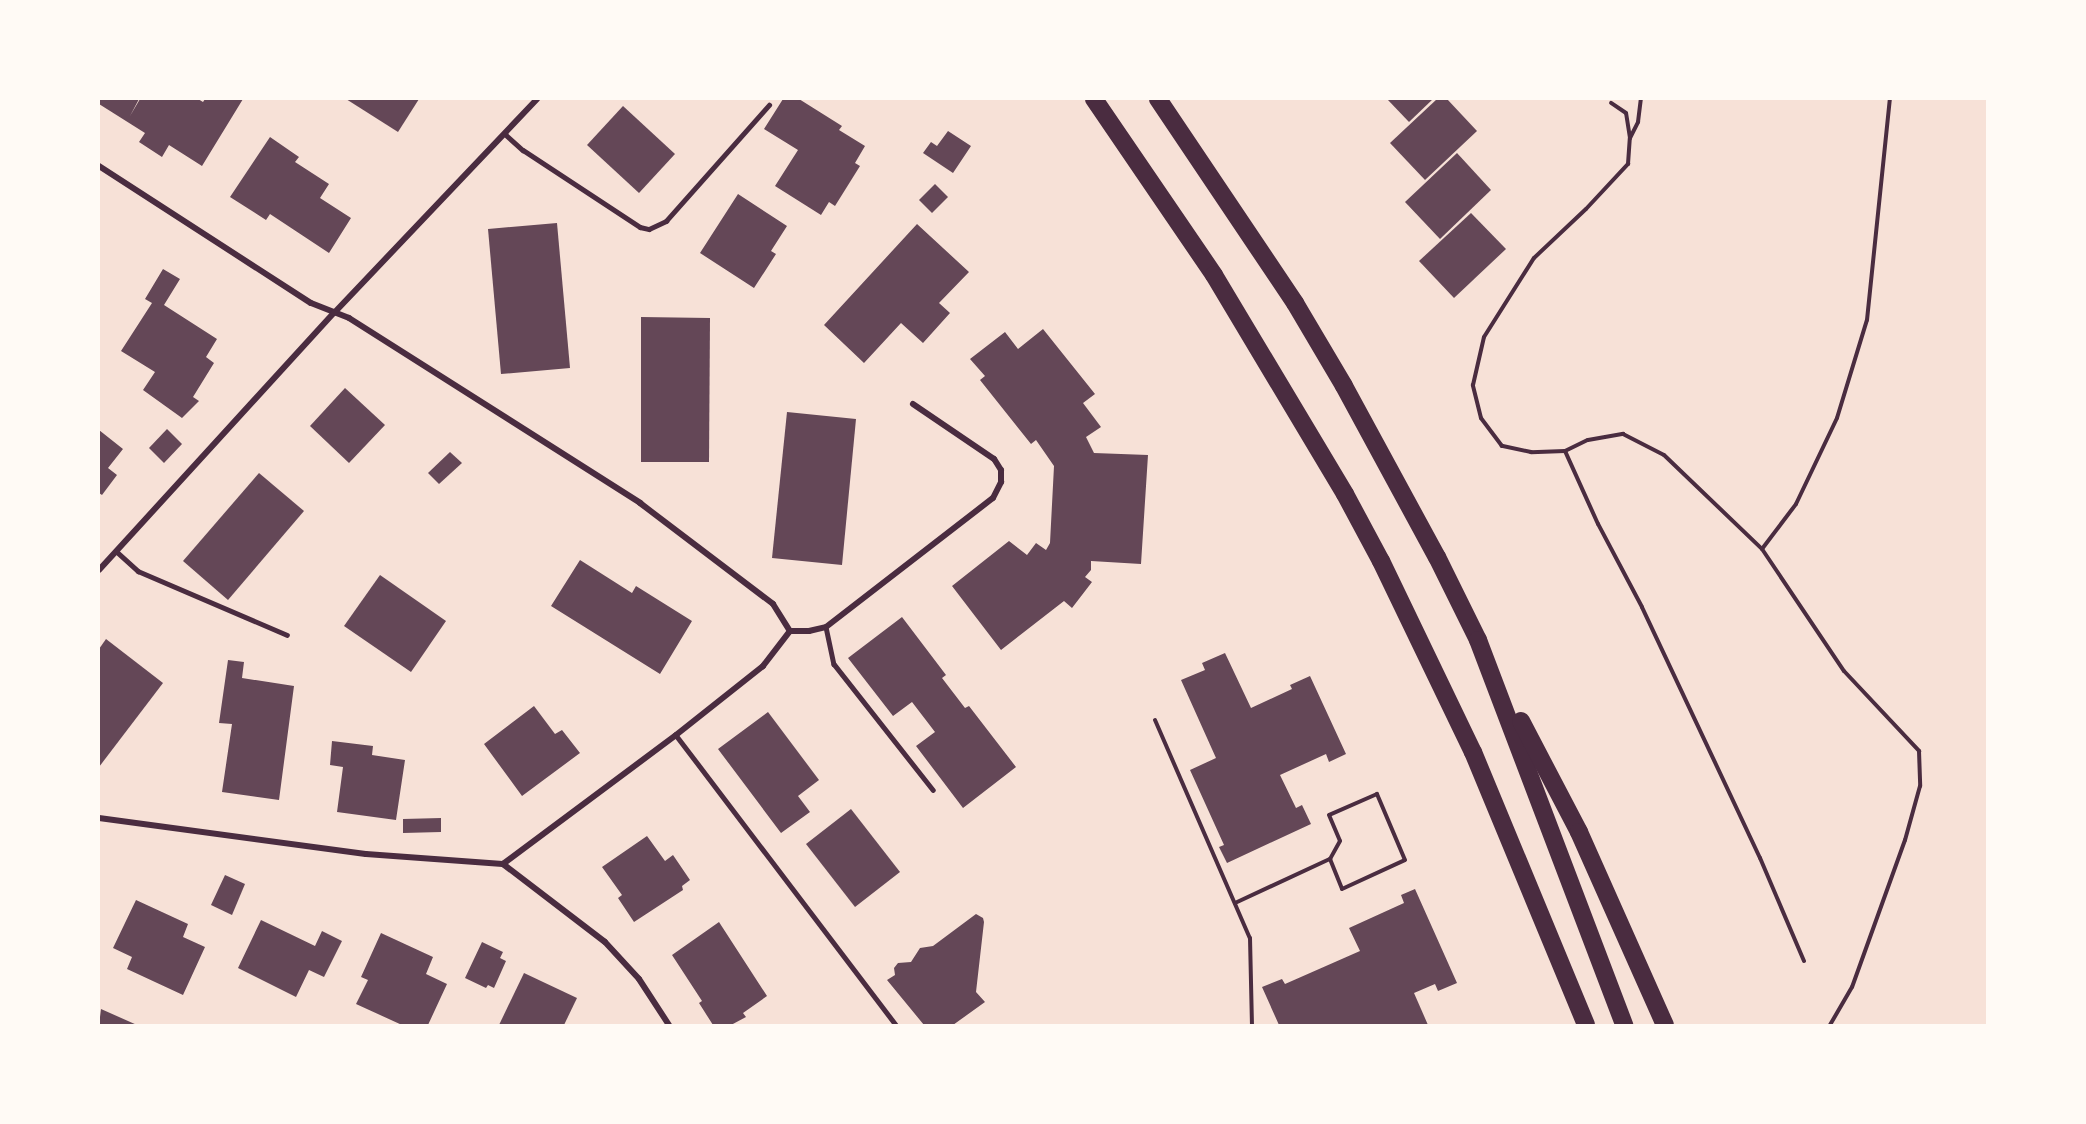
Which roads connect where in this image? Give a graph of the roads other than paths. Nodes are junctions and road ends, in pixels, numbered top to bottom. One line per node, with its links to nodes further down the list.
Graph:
1 (537, 99): 5 (street)
2 (1094, 99): 21 (highway)
3 (1158, 99): 14 (highway)
4 (769, 105): 5 (lane)
5 (505, 134): 7 (street)
6 (99, 166): 7 (street)
7 (334, 313): 9 (street); 12 (street)
8 (912, 404): 11 (street)
9 (116, 551): 10 (street); 13 (lane)
10 (99, 570)
11 (826, 627): 12 (street); 16 (lane)
12 (790, 631): 15 (street)
13 (287, 635)
14 (1478, 640): 22 (highway); 23 (highway)
15 (676, 735): 18 (street); 20 (lane)
16 (933, 790)
17 (99, 818): 18 (street)
18 (503, 864): 19 (street)
19 (669, 1025)
20 (896, 1025)
21 (1586, 1025)
22 (1624, 1025)
23 (1665, 1025)

